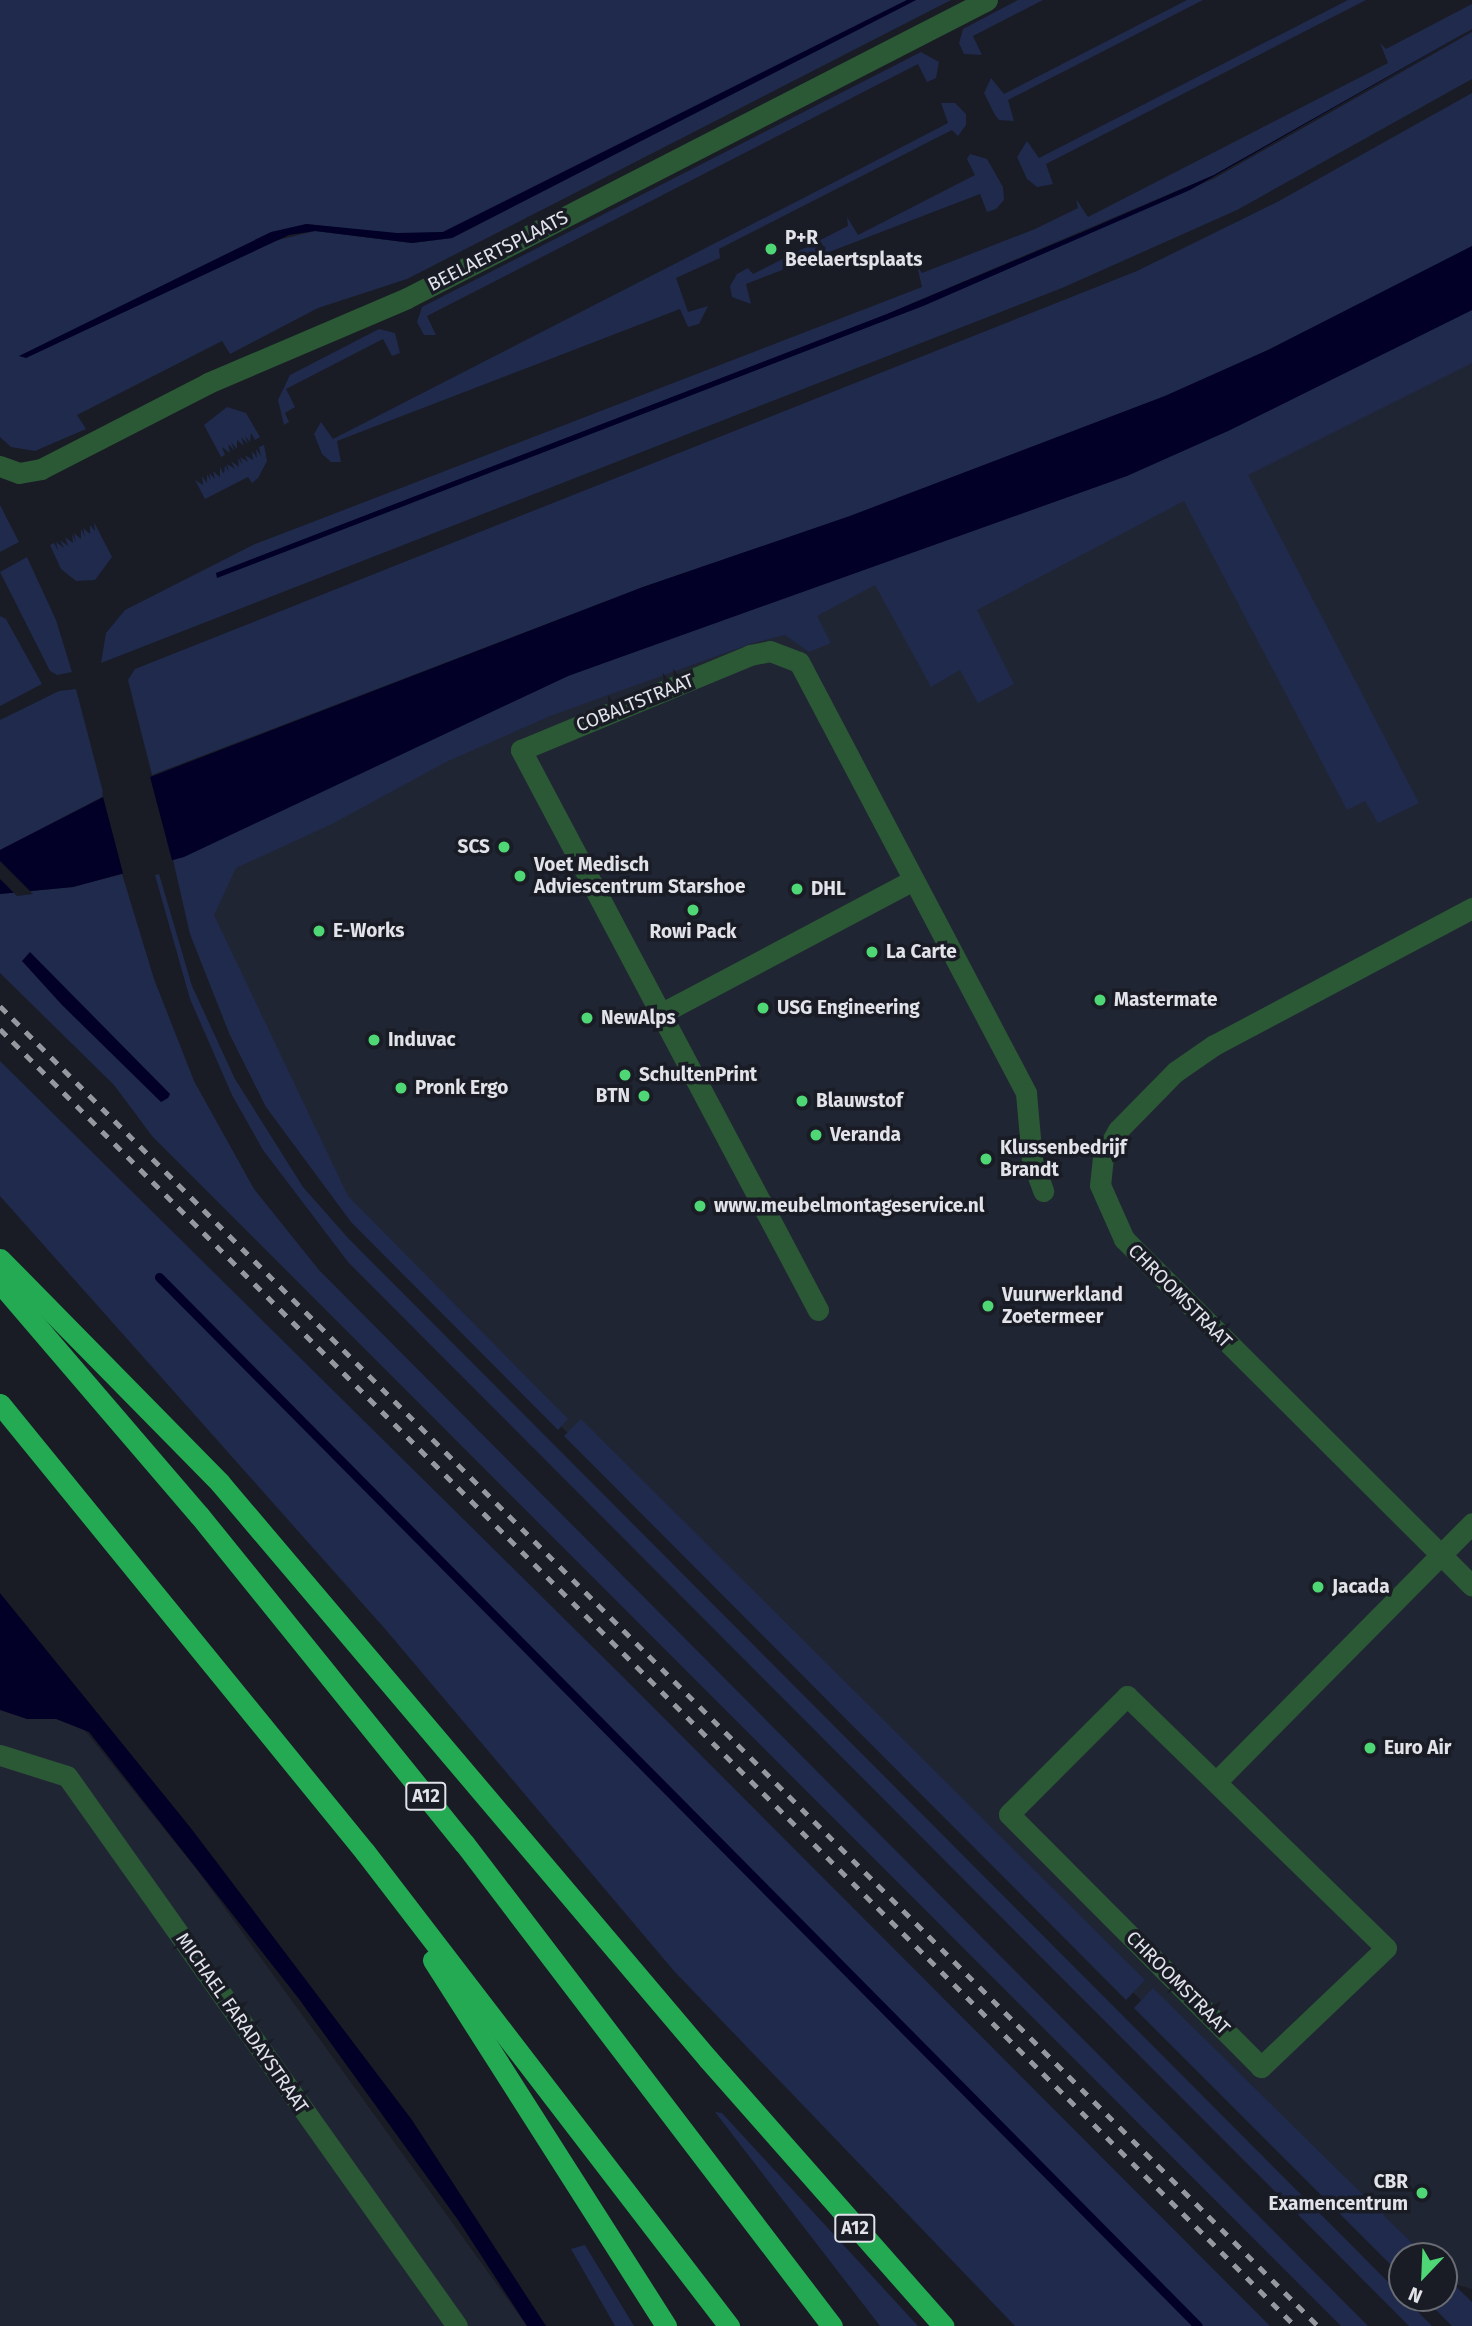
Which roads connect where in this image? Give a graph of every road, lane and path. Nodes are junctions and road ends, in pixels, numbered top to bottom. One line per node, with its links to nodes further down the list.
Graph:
1 (987, 0): 2 (street, BEELAERTSPLAATS)
2 (0, 466)
3 (913, 880): 5 (street); 5 (street, COBALTSTRAAT); 6 (street, COBALTSTRAAT)
4 (1472, 908): 12 (street, CHROOMSTRAAT)
5 (662, 1013): 9 (street, COBALTSTRAAT)
6 (1043, 1191)
7 (0, 1259): 21 (highway, A12)
8 (0, 1283): 20 (highway, A12)
9 (818, 1310)
10 (0, 1404): 16 (highway)
11 (1472, 1523): 12 (street)
12 (1440, 1555): 13 (street, CHROOMSTRAAT); 15 (street)
13 (1472, 1587)
14 (0, 1755): 17 (street, MICHAEL FARADAYSTRAAT)
15 (1216, 1782): 15 (street, CHROOMSTRAAT)
16 (365, 1852): 18 (highway); 19 (highway)
17 (457, 2326)
18 (666, 2326)
19 (729, 2326)
20 (832, 2326)
21 (943, 2326)

